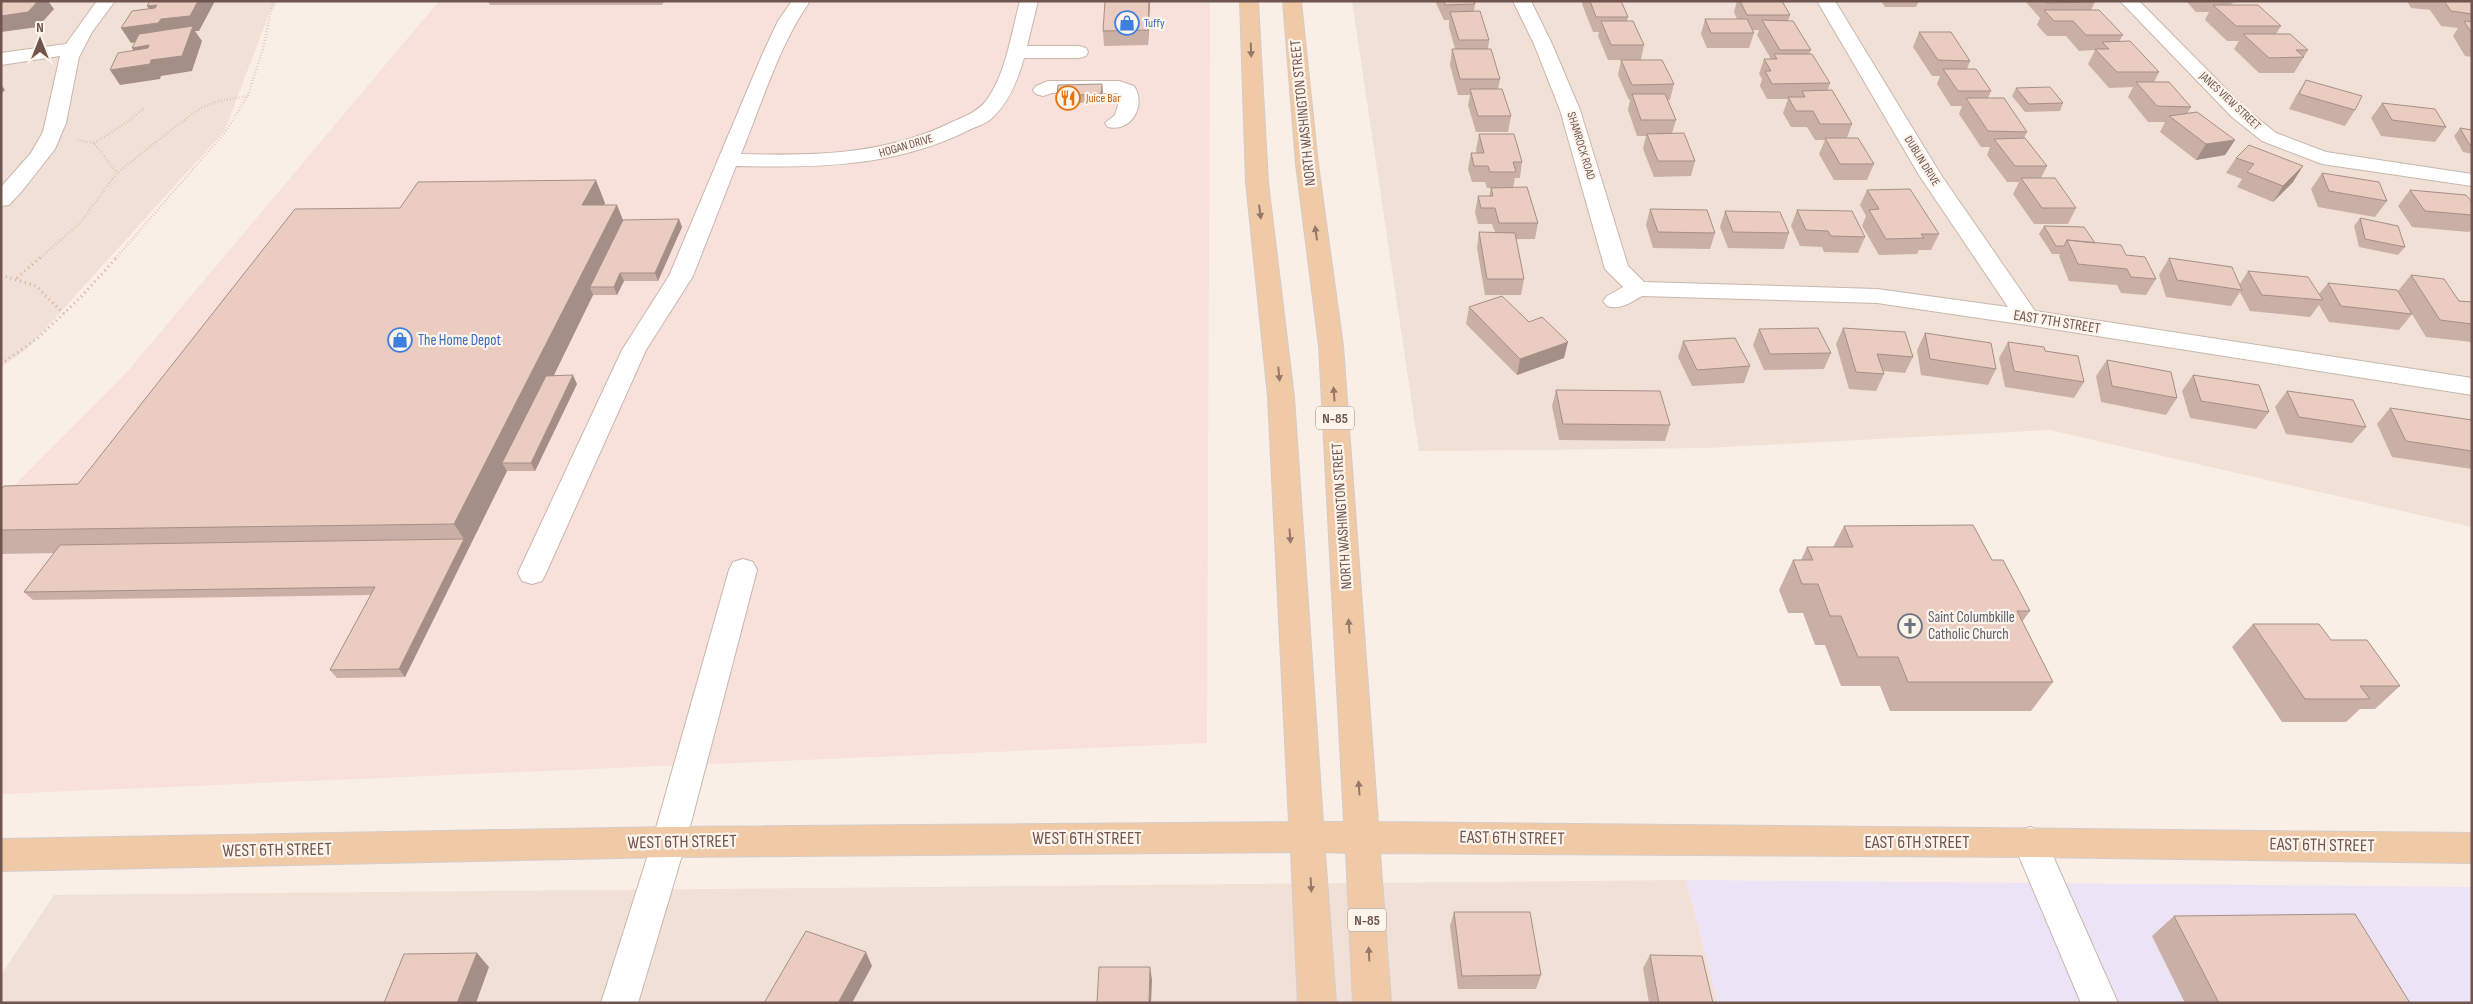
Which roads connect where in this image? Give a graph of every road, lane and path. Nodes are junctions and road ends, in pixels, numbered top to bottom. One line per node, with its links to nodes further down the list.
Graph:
1 (106, 1): 10 (street)
2 (274, 1): 15 (path)
3 (801, 1): 20 (street)
4 (1029, 1): 11 (street, HOGAN DRIVE)
5 (1249, 1): 34 (main road, one-way to 34)
6 (1292, 1): 35 (main road, NORTH WASHINGTON STREET / N-85, one-way to 6)
7 (1522, 1): 26 (street, SHAMROCK ROAD)
8 (1826, 1): 29 (street, DUBLIN DRIVE)
9 (2129, 1): 22 (street, JANES VIEW STREET)
10 (73, 49): 13 (street); 23 (street)
11 (1015, 52): 12 (street); 20 (street, HOGAN DRIVE)
12 (1079, 52)
13 (1, 59)
14 (1043, 90): 17 (street)
15 (248, 96): 21 (path); 28 (path)
16 (145, 107): 19 (path)
17 (1114, 123)
18 (70, 140): 19 (path)
19 (94, 143): 21 (path)
20 (730, 160): 33 (street)
21 (117, 173): 25 (path)
22 (2472, 180)
23 (1, 200)
24 (1, 275): 25 (path)
25 (17, 278): 28 (path)
26 (1638, 289): 27 (street); 29 (street, EAST 7TH STREET)
27 (1615, 301)
28 (64, 314): 30 (path)
29 (2027, 317): 31 (street, EAST 7TH STREET)
30 (1, 364)
31 (2472, 387)
32 (743, 570): 36 (street)
33 (532, 573)
34 (1308, 837): 35 (main road, WEST 6TH STREET); 36 (main road, WEST 6TH STREET); 41 (main road, one-way to 41)
35 (1362, 837): 37 (main road, EAST 6TH STREET); 42 (main road, NORTH WASHINGTON STREET / N-85, one-way to 35)
36 (669, 842): 39 (main road, WEST 6TH STREET); 40 (street)
37 (2030, 842): 38 (main road, EAST 6TH STREET); 43 (street)
38 (2472, 848)
39 (1, 855)
40 (619, 1003)
41 (1317, 1003)
42 (1372, 1003)
43 (2100, 1003)

